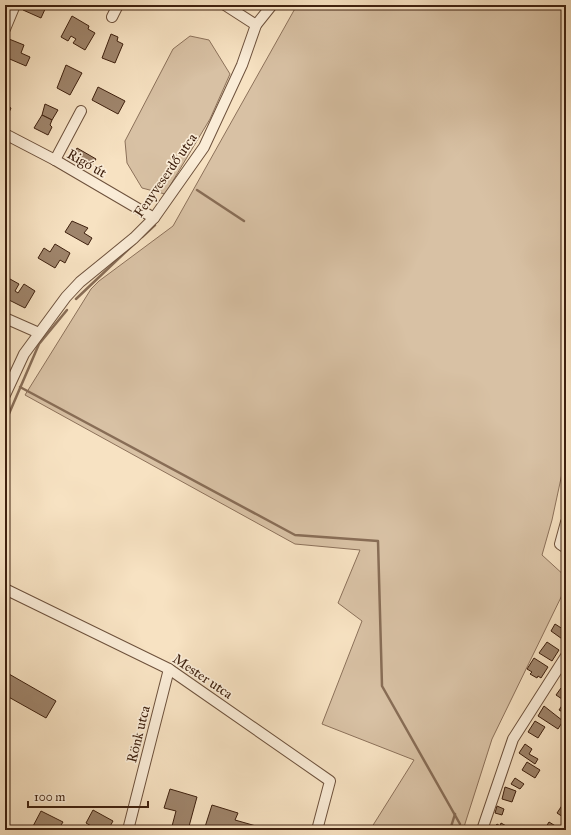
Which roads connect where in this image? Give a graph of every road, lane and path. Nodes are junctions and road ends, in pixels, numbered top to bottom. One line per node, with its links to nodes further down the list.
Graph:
1 (16, 5): 7 (street)
2 (118, 5): 5 (street)
3 (225, 5): 6 (street)
4 (272, 5): 6 (street, Fenyveserdő utca)
5 (112, 17)
6 (256, 25): 11 (street, Fenyveserdő utca)
7 (5, 29)
8 (81, 111): 10 (street)
9 (5, 134): 10 (street, Rigó út)
10 (54, 160): 11 (street, Rigó út)
11 (154, 218): 13 (street, Fenyveserdő utca)
12 (5, 318): 13 (street)
13 (39, 333): 14 (street, Fenyveserdő utca)
14 (5, 395)
15 (566, 522): 16 (street)
16 (563, 546)
17 (5, 589): 19 (street, Mester utca)
18 (566, 656): 22 (street)
19 (169, 669): 20 (street, Rönk utca); 21 (street, Mester utca)
20 (128, 830)
21 (317, 830)
22 (482, 830)

